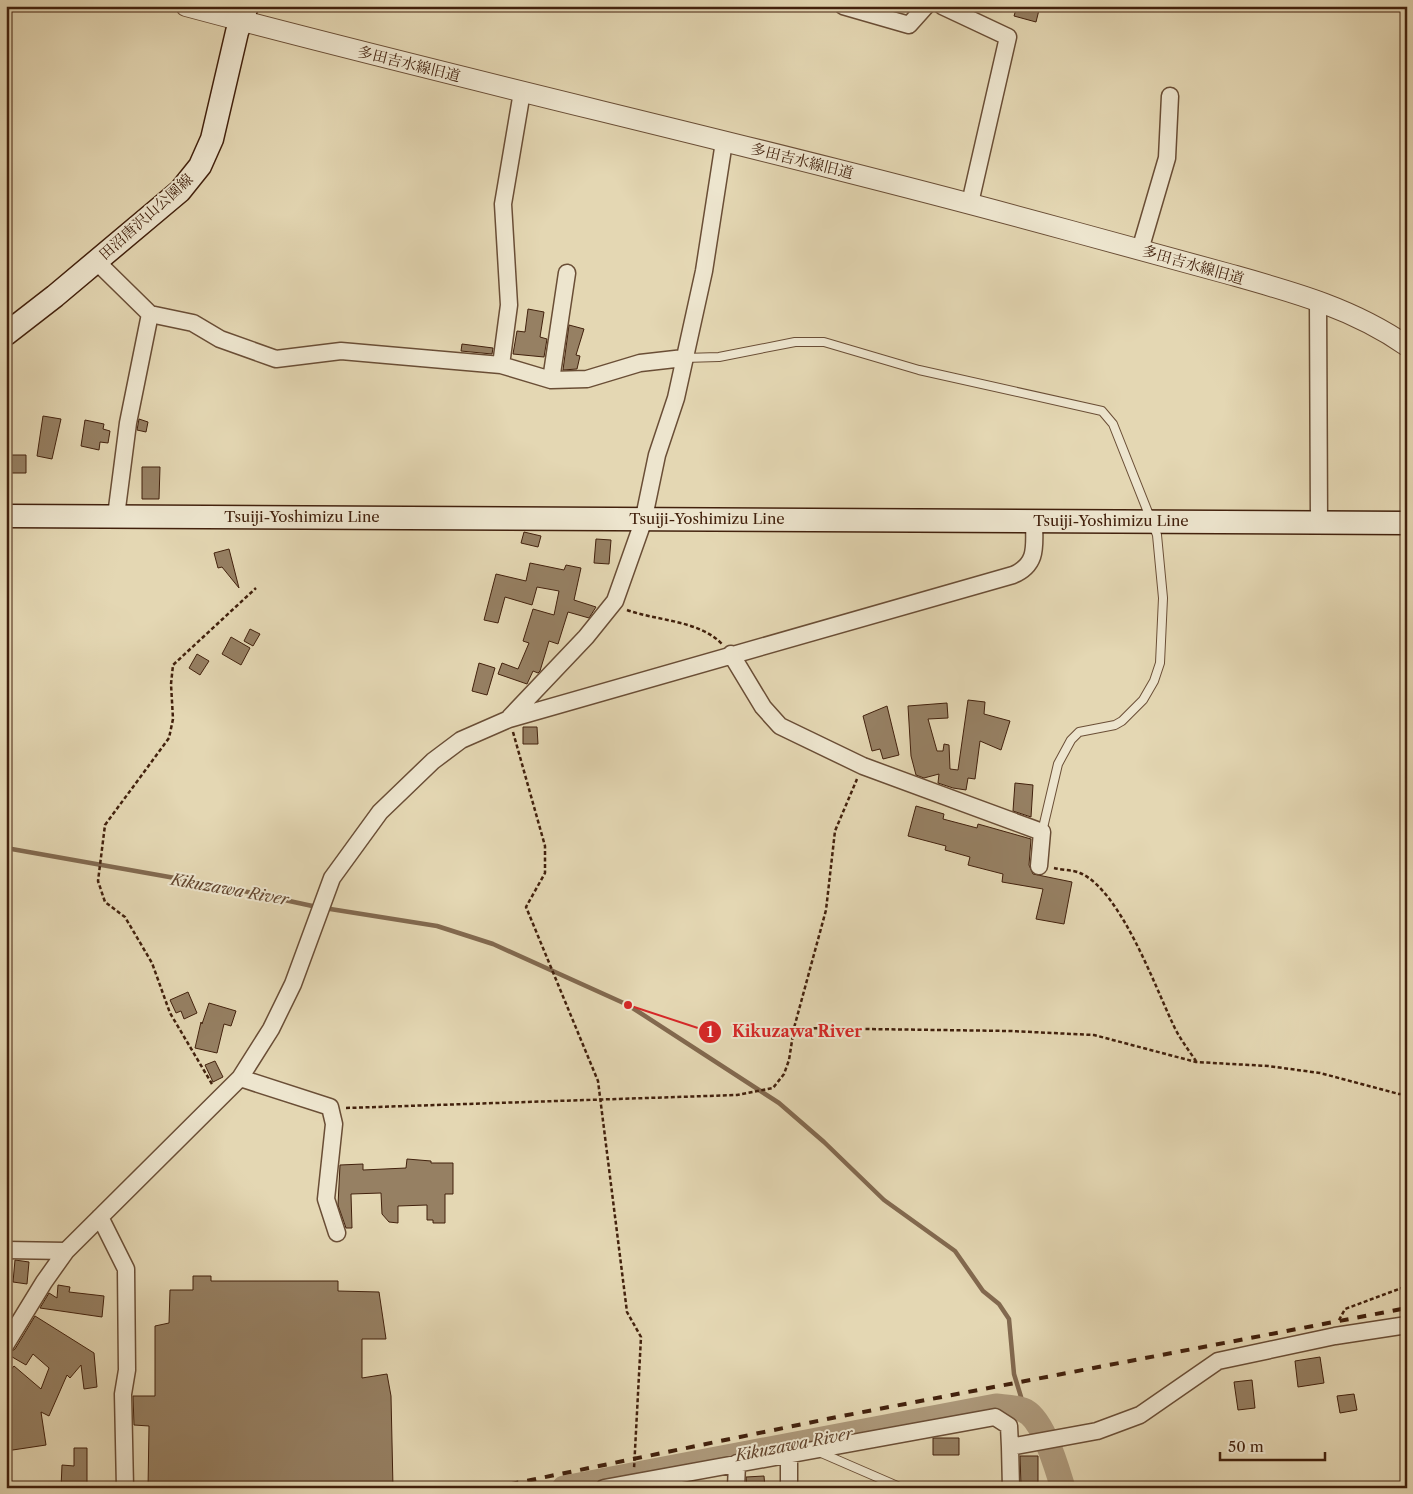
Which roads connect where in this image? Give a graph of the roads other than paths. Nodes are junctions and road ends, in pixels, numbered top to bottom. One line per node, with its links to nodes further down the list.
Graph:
1 (186, 6): 5 (street, 多田吉水線旧道)
2 (843, 6): 3 (street)
3 (926, 6)
4 (942, 6): 9 (street)
5 (245, 14): 6 (street, 多田吉水線旧道); 11 (main road, 田沼唐沢山公園線)
6 (522, 92): 8 (street, 多田吉水線旧道); 18 (street)
7 (1170, 96): 10 (street)
8 (724, 142): 9 (street, 多田吉水線旧道); 17 (street)
9 (970, 203): 10 (street, 多田吉水線旧道)
10 (1140, 250): 13 (street, 多田吉水線旧道)
11 (97, 262): 14 (street); 15 (main road, 田沼唐沢山公園線)
12 (567, 273): 19 (street)
13 (1318, 300): 16 (street, 多田吉水線旧道); 25 (street)
14 (150, 314): 18 (street); 21 (street)
15 (6, 334)
16 (1407, 346)
17 (684, 358): 19 (street); 22 (street); 24 (lane)
18 (501, 365): 19 (street)
19 (552, 380)
20 (6, 516): 21 (main road, Tsuiji-Yoshimizu Line)
21 (116, 516): 22 (main road, Tsuiji-Yoshimizu Line)
22 (644, 518): 23 (main road, Tsuiji-Yoshimizu Line); 28 (street)
23 (1034, 521): 24 (main road, Tsuiji-Yoshimizu Line); 27 (street)
24 (1153, 521): 25 (main road, Tsuiji-Yoshimizu Line); 29 (lane)
25 (1319, 522): 26 (main road, Tsuiji-Yoshimizu Line)
26 (1407, 523)
27 (732, 654): 28 (street); 29 (street)
28 (508, 718): 31 (street)
29 (1042, 832): 30 (street)
30 (1039, 866)
31 (240, 1078): 32 (street); 33 (street)
32 (100, 1217): 35 (street); 42 (street)
33 (337, 1233)
34 (6, 1250): 35 (street)
35 (66, 1251): 37 (street)
36 (1407, 1325): 38 (street)
37 (6, 1344)
38 (1010, 1448): 39 (street); 47 (street)
39 (816, 1451): 40 (street); 46 (lane)
40 (789, 1456): 41 (street); 45 (street)
41 (737, 1463): 43 (street); 44 (street)
42 (126, 1488)
43 (604, 1488)
44 (736, 1488)
45 (789, 1488)
46 (902, 1488)
47 (1011, 1488)

